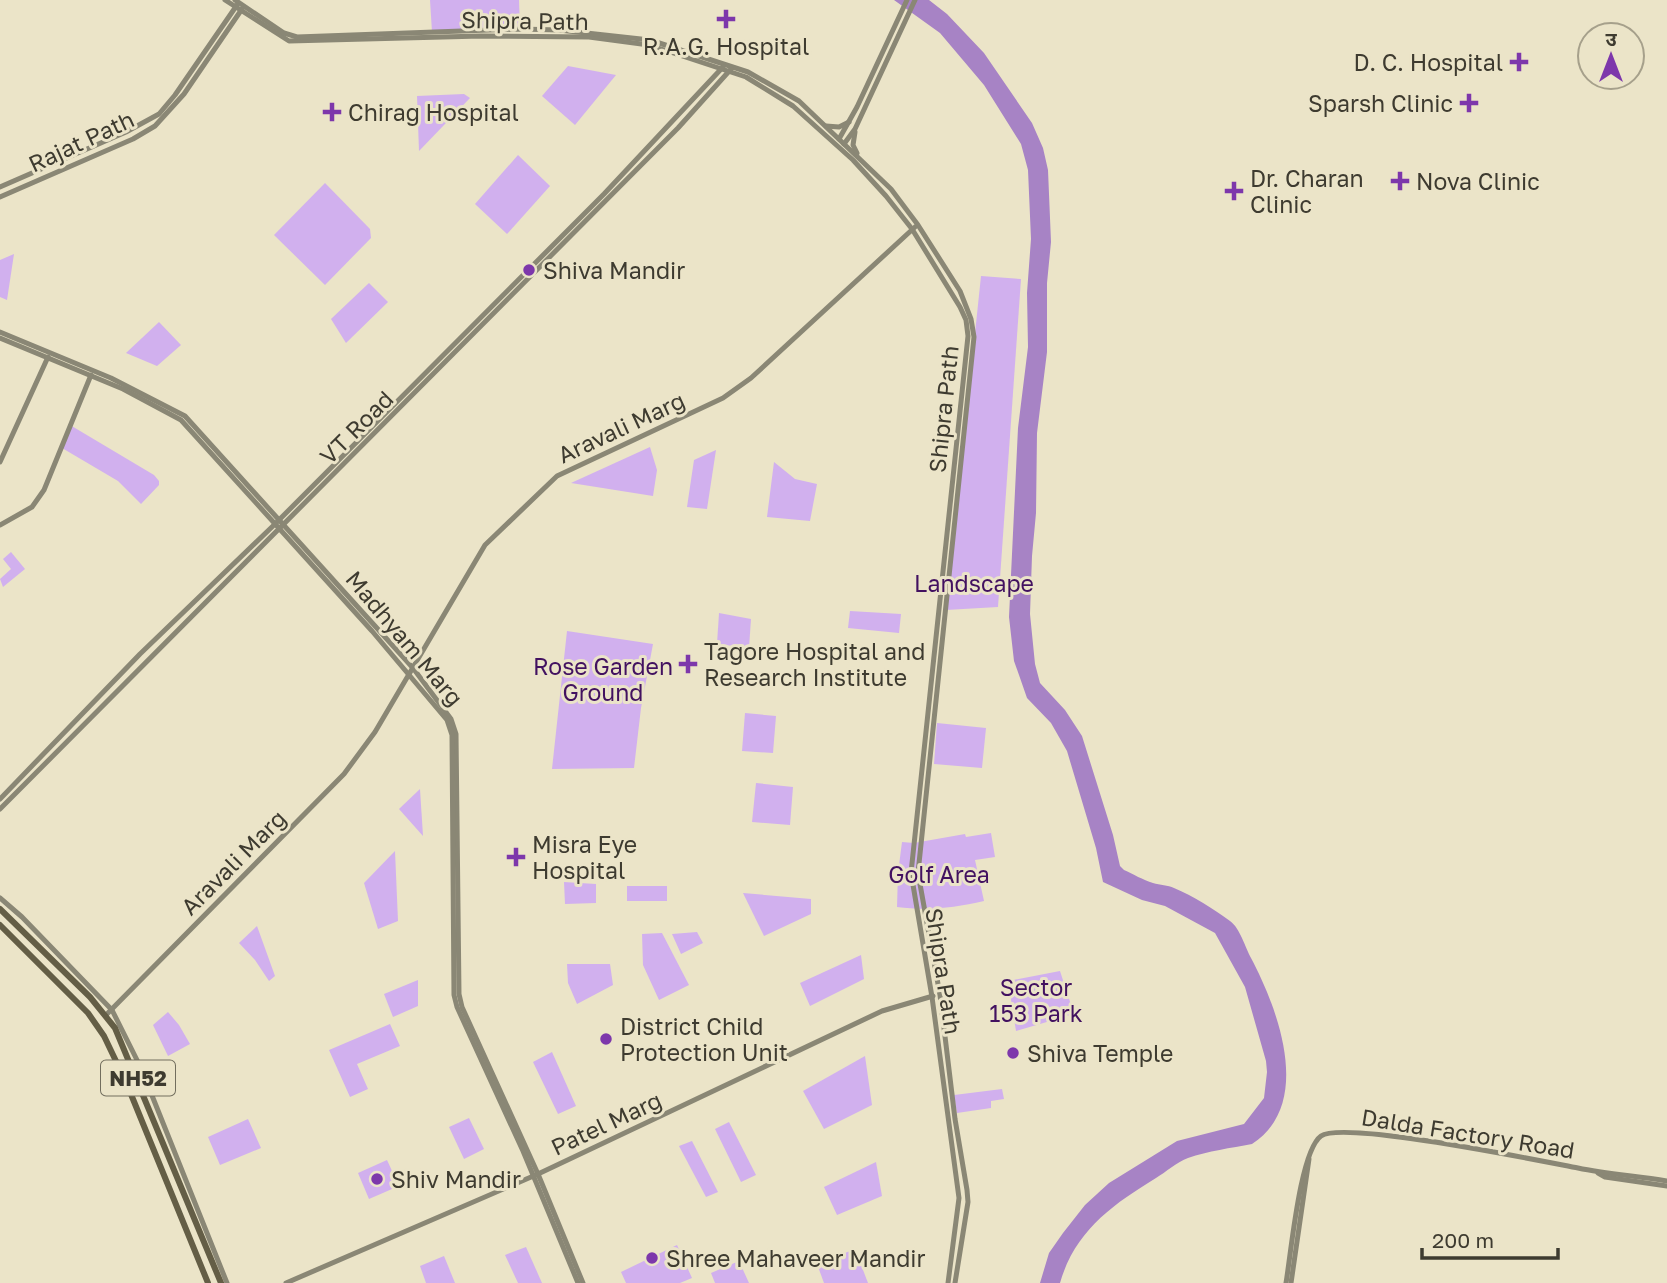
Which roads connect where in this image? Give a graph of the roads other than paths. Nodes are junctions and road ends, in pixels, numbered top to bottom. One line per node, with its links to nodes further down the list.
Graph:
1 (225, 0): 4 (street, Shipra Path)
2 (907, 0): 7 (street)
3 (915, 0): 9 (street)
4 (238, 5): 5 (street, Shipra Path); 12 (street, Rajat Path); 13 (street, Rajat Path)
5 (724, 66): 6 (street, Shipra Path); 20 (street, VT Road)
6 (731, 69): 8 (street, Shipra Path); 10 (street, Shipra Path); 20 (street, VT Road)
7 (850, 122): 8 (street); 10 (street)
8 (826, 126): 10 (street, Shipra Path)
9 (855, 129): 10 (street); 11 (street)
10 (840, 143): 11 (street, Shipra Path); 14 (street, Shipra Path)
11 (858, 156): 14 (street, Shipra Path)
12 (0, 187)
13 (0, 197)
14 (915, 227): 23 (street, Aravali Marg); 29 (street, Shipra Path); 30 (street, Shipra Path)
15 (0, 332): 17 (street, Madhyam Marg)
16 (0, 338): 17 (street, Madhyam Marg)
17 (49, 355): 18 (street, Madhyam Marg); 19 (street); 22 (street, Madhyam Marg)
18 (91, 375): 21 (street); 22 (street, Madhyam Marg)
19 (0, 462)
20 (339, 464): 22 (street, VT Road)
21 (0, 525)
22 (278, 525): 23 (street, Madhyam Marg); 24 (street, VT Road); 25 (street, VT Road)
23 (411, 671): 31 (street, Aravali Marg); 33 (street, Madhyam Marg)
24 (0, 799)
25 (0, 809)
26 (0, 898): 31 (street)
27 (0, 909): 31 (highway, NH52)
28 (0, 925): 37 (highway, NH52)
29 (940, 995): 30 (street, Patel Marg); 43 (street, Shipra Path)
30 (932, 997): 33 (street, Patel Marg); 42 (street, Shipra Path)
31 (109, 1012): 38 (highway, NH52); 39 (street)
32 (1309, 1159): 34 (street, Dalda Factory Road); 44 (street, Dalda Factory Road); 45 (street)
33 (536, 1175): 40 (street, Patel Marg); 41 (street, Madhyam Marg)
34 (1646, 1180): 35 (street, Dalda Factory Road); 36 (street, Dalda Factory Road)
35 (1667, 1181)
36 (1667, 1186)
37 (208, 1283)
38 (221, 1283)
39 (227, 1283)
40 (286, 1283)
41 (581, 1283)
42 (948, 1283)
43 (955, 1283)
44 (1286, 1283)
45 (1292, 1283)

